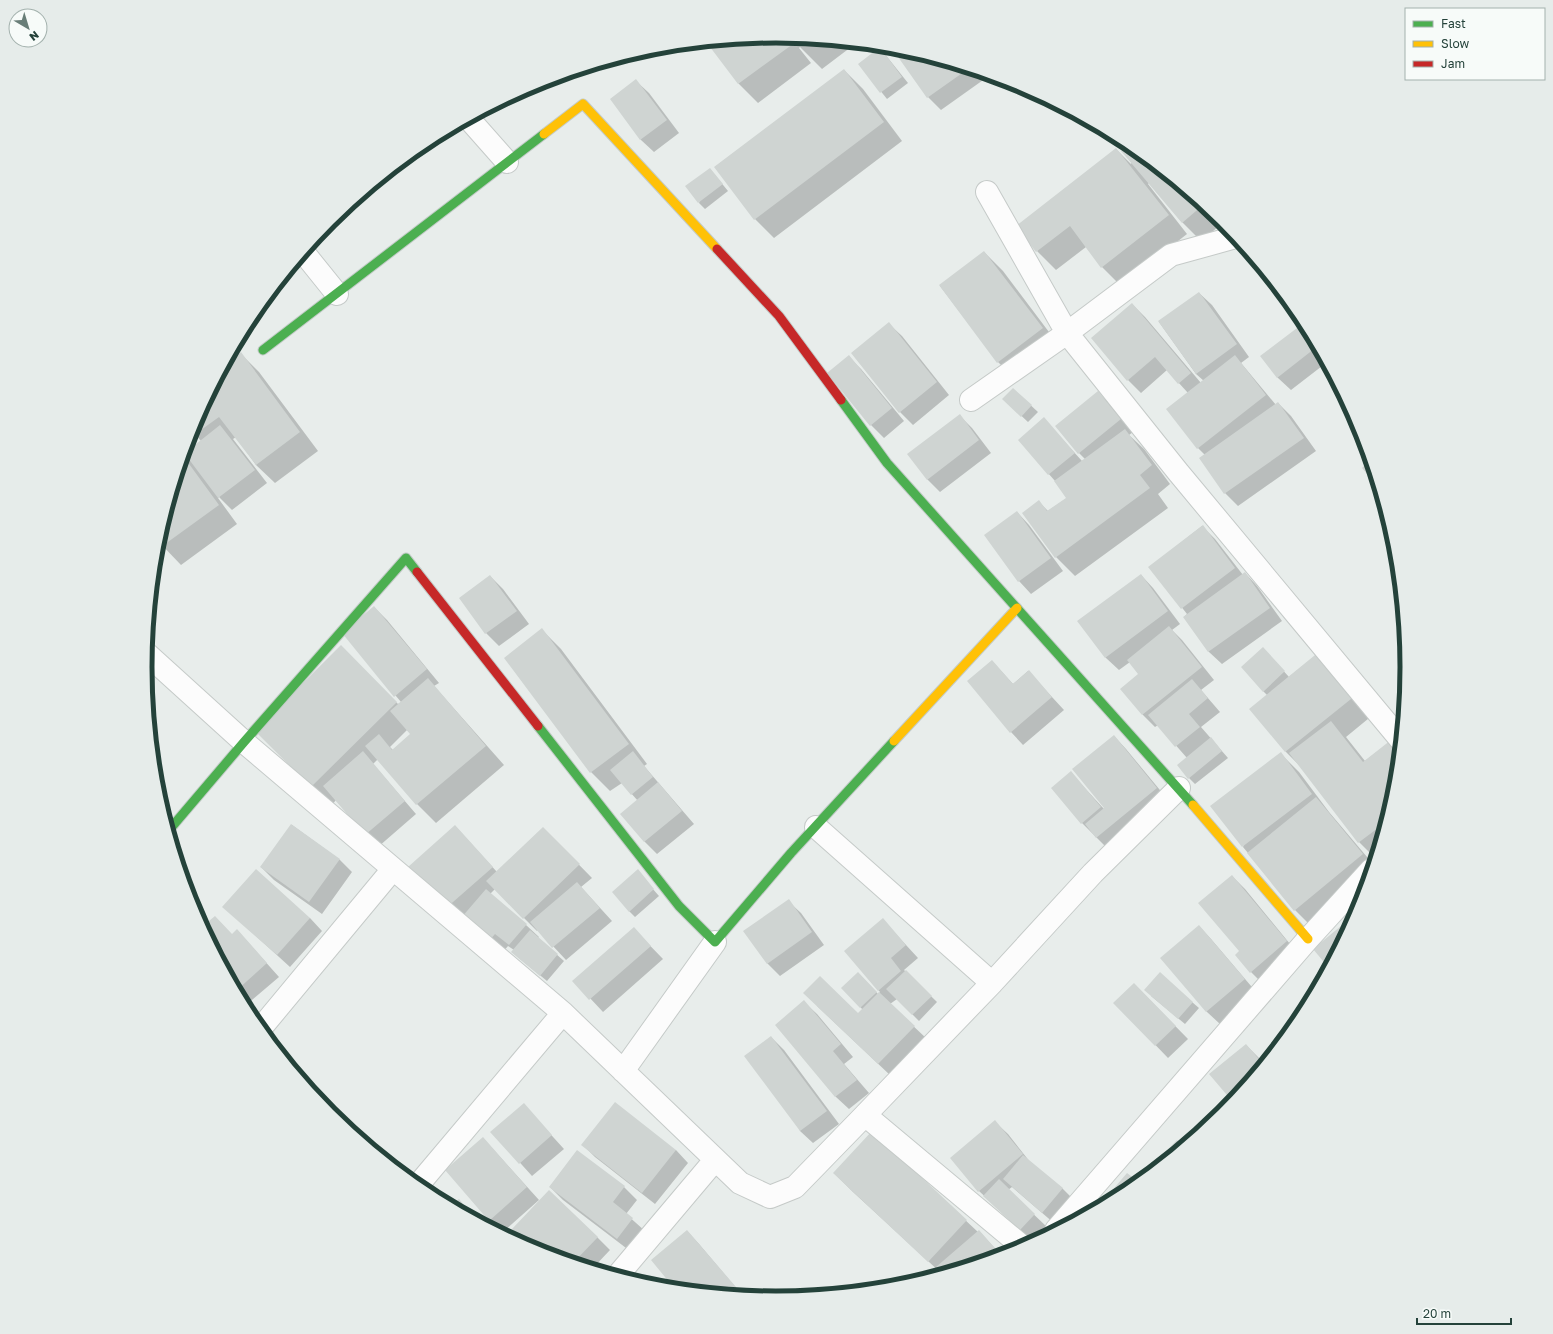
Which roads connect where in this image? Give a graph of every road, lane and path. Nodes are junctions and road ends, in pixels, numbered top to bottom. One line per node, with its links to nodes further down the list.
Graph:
1 (472, 123): 2 (street)
2 (507, 162): 6 (street); 10 (street)
3 (987, 192): 7 (street)
4 (1230, 239): 7 (street)
5 (307, 256): 6 (street)
6 (337, 294): 8 (street)
7 (1067, 333): 9 (street); 12 (street)
8 (263, 350)
9 (971, 400)
10 (1017, 608): 14 (street); 16 (street)
11 (152, 659): 13 (street)
12 (1396, 735)
13 (244, 742): 15 (street); 17 (street); 20 (street)
14 (1179, 788): 19 (street); 21 (street)
15 (173, 826)
16 (816, 827): 20 (street); 21 (street)
17 (393, 869): 22 (street); 23 (street)
18 (1363, 878): 19 (street)
19 (1308, 938): 28 (street)
20 (715, 942): 24 (street)
21 (992, 983): 25 (street)
22 (563, 1014): 24 (street); 27 (street)
23 (264, 1023)
24 (622, 1071): 26 (street)
25 (865, 1115): 26 (street); 29 (street)
26 (715, 1160): 30 (street)
27 (422, 1180)
28 (1065, 1220)
29 (1018, 1243)
30 (621, 1271)

